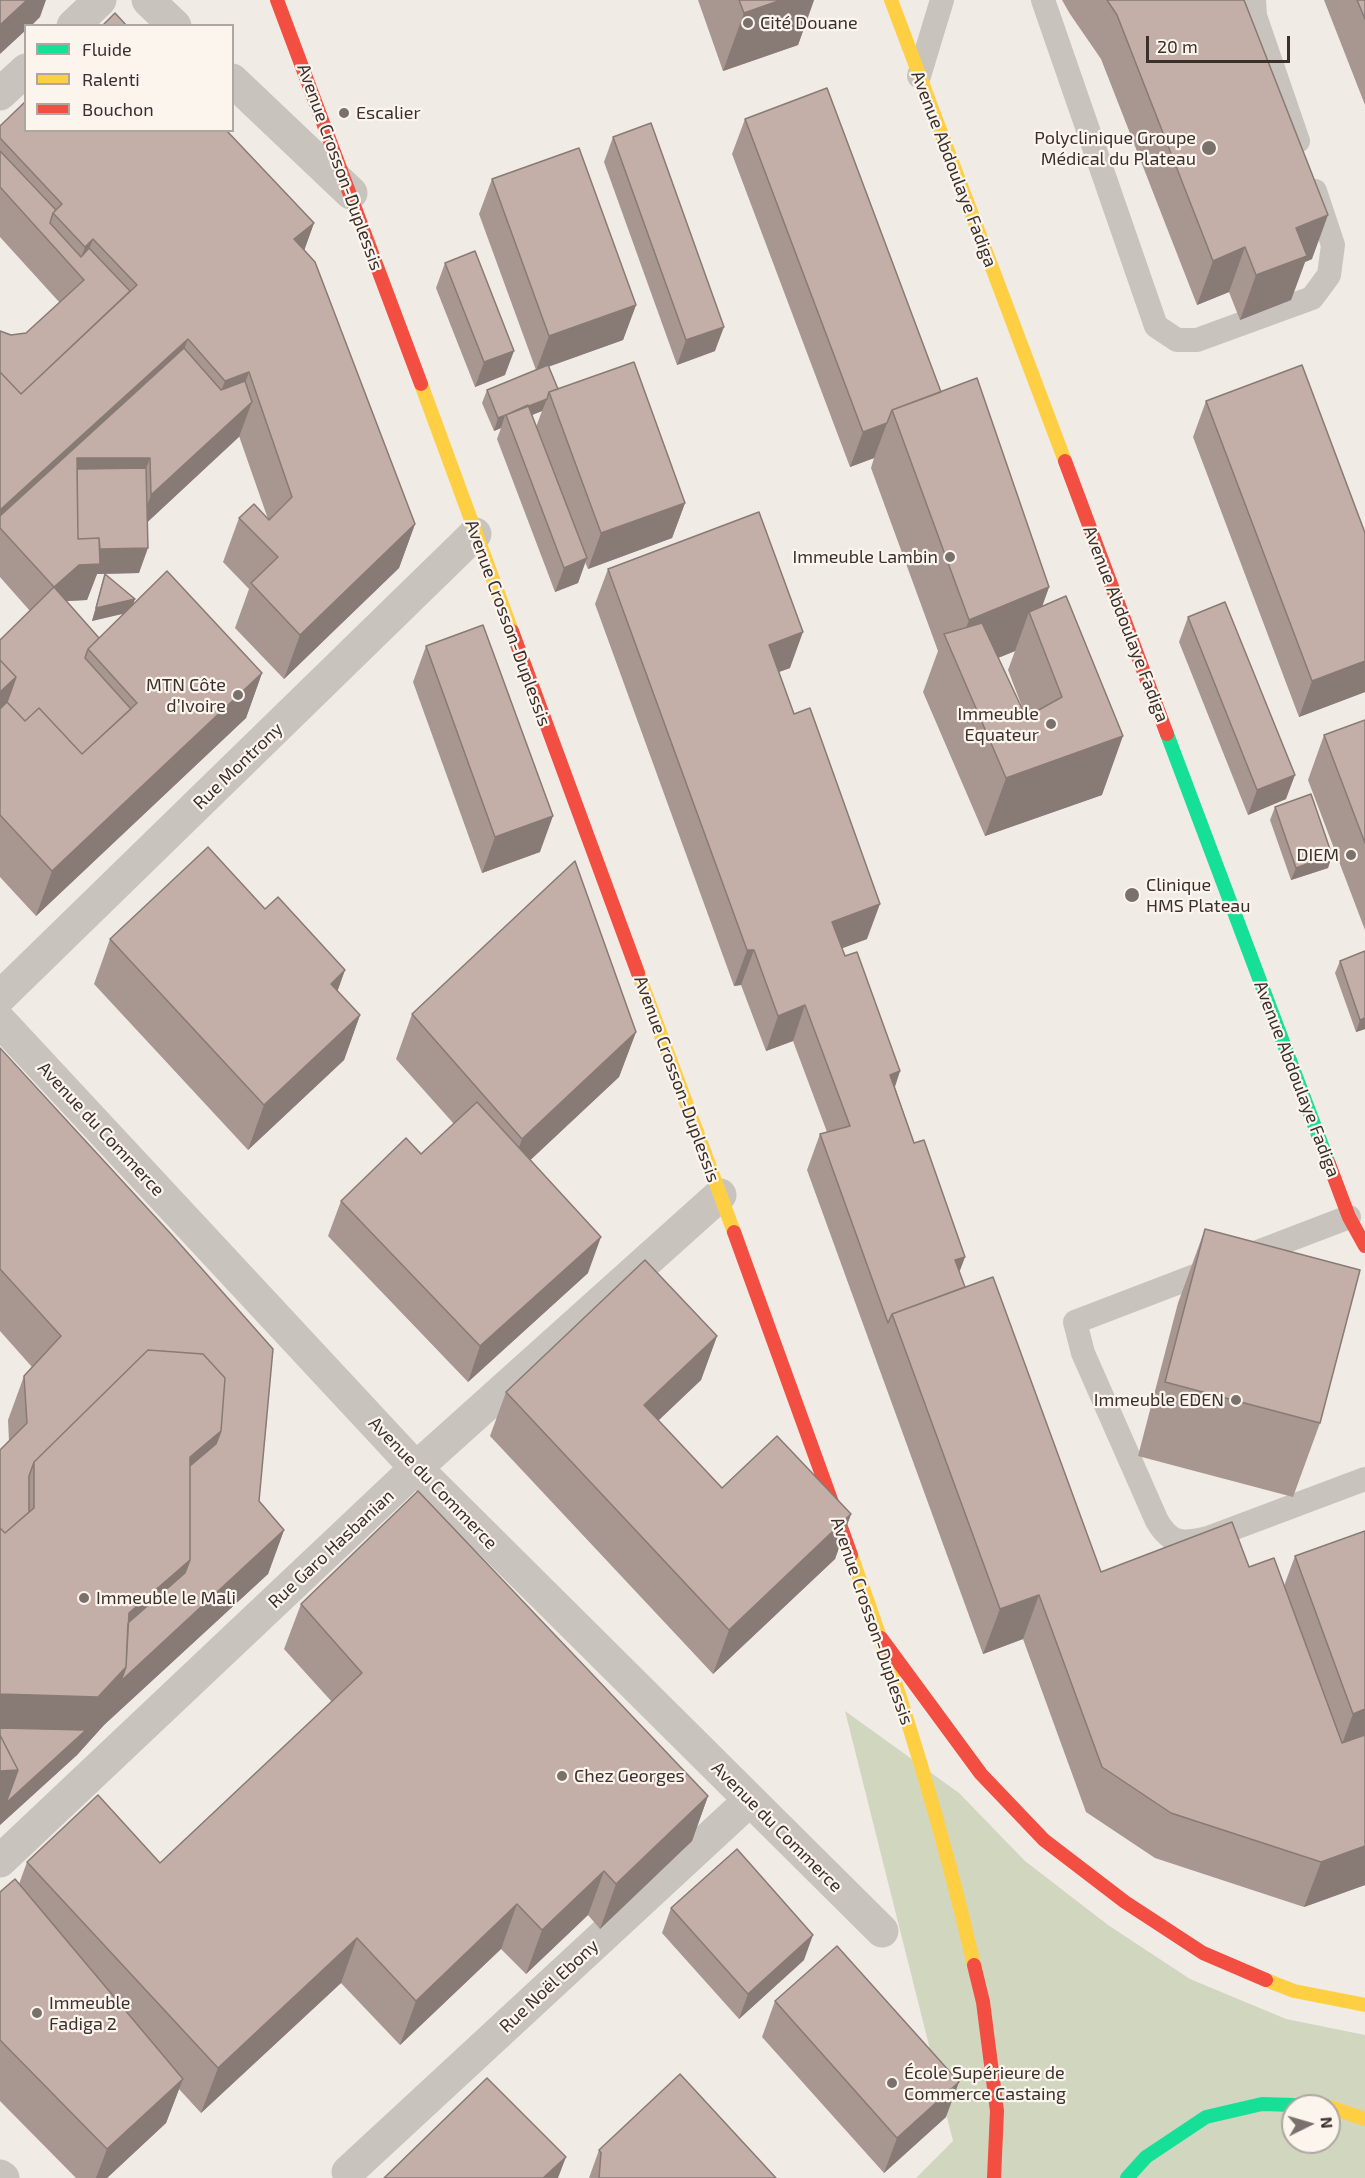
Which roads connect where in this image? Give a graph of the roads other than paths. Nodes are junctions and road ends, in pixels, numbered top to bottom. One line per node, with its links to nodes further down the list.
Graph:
1 (100, 0): 8 (street)
2 (148, 0): 9 (street)
3 (278, 0): 14 (main road, Avenue Crosson-Duplessis)
4 (891, 0): 11 (main road, Avenue Abdoulaye Fadiga)
5 (942, 0): 11 (lane)
6 (1043, 0): 7 (lane)
7 (1254, 0)
8 (75, 24)
9 (173, 24)
10 (24, 72): 13 (street)
11 (920, 76): 19 (main road, Avenue Abdoulaye Fadiga)
12 (234, 82): 14 (street)
13 (0, 94)
14 (351, 193): 15 (main road, Avenue Crosson-Duplessis)
15 (476, 534): 16 (street, Rue Montrony); 18 (main road, Avenue Crosson-Duplessis)
16 (0, 997)
17 (0, 1021): 21 (street, Avenue du Commerce)
18 (720, 1195): 21 (street, Rue Garo Hasbanian); 23 (main road, Avenue Crosson-Duplessis)
19 (1348, 1217): 20 (main road, Avenue Abdoulaye Fadiga); 22 (lane)
20 (1365, 1246)
21 (416, 1468): 24 (street, Avenue du Commerce); 25 (street, Rue Garo Hasbanian)
22 (1365, 1479)
23 (881, 1638): 27 (main road); 32 (main road, Avenue Crosson-Duplessis)
24 (750, 1800): 26 (street, Avenue du Commerce); 31 (street, Rue Noël Ebony)
25 (0, 1861)
26 (882, 1931)
27 (1365, 2005)
28 (1281, 2105): 33 (main road)
29 (1341, 2111): 30 (main road)
30 (1365, 2118)
31 (348, 2172)
32 (994, 2178)
33 (1127, 2178)

